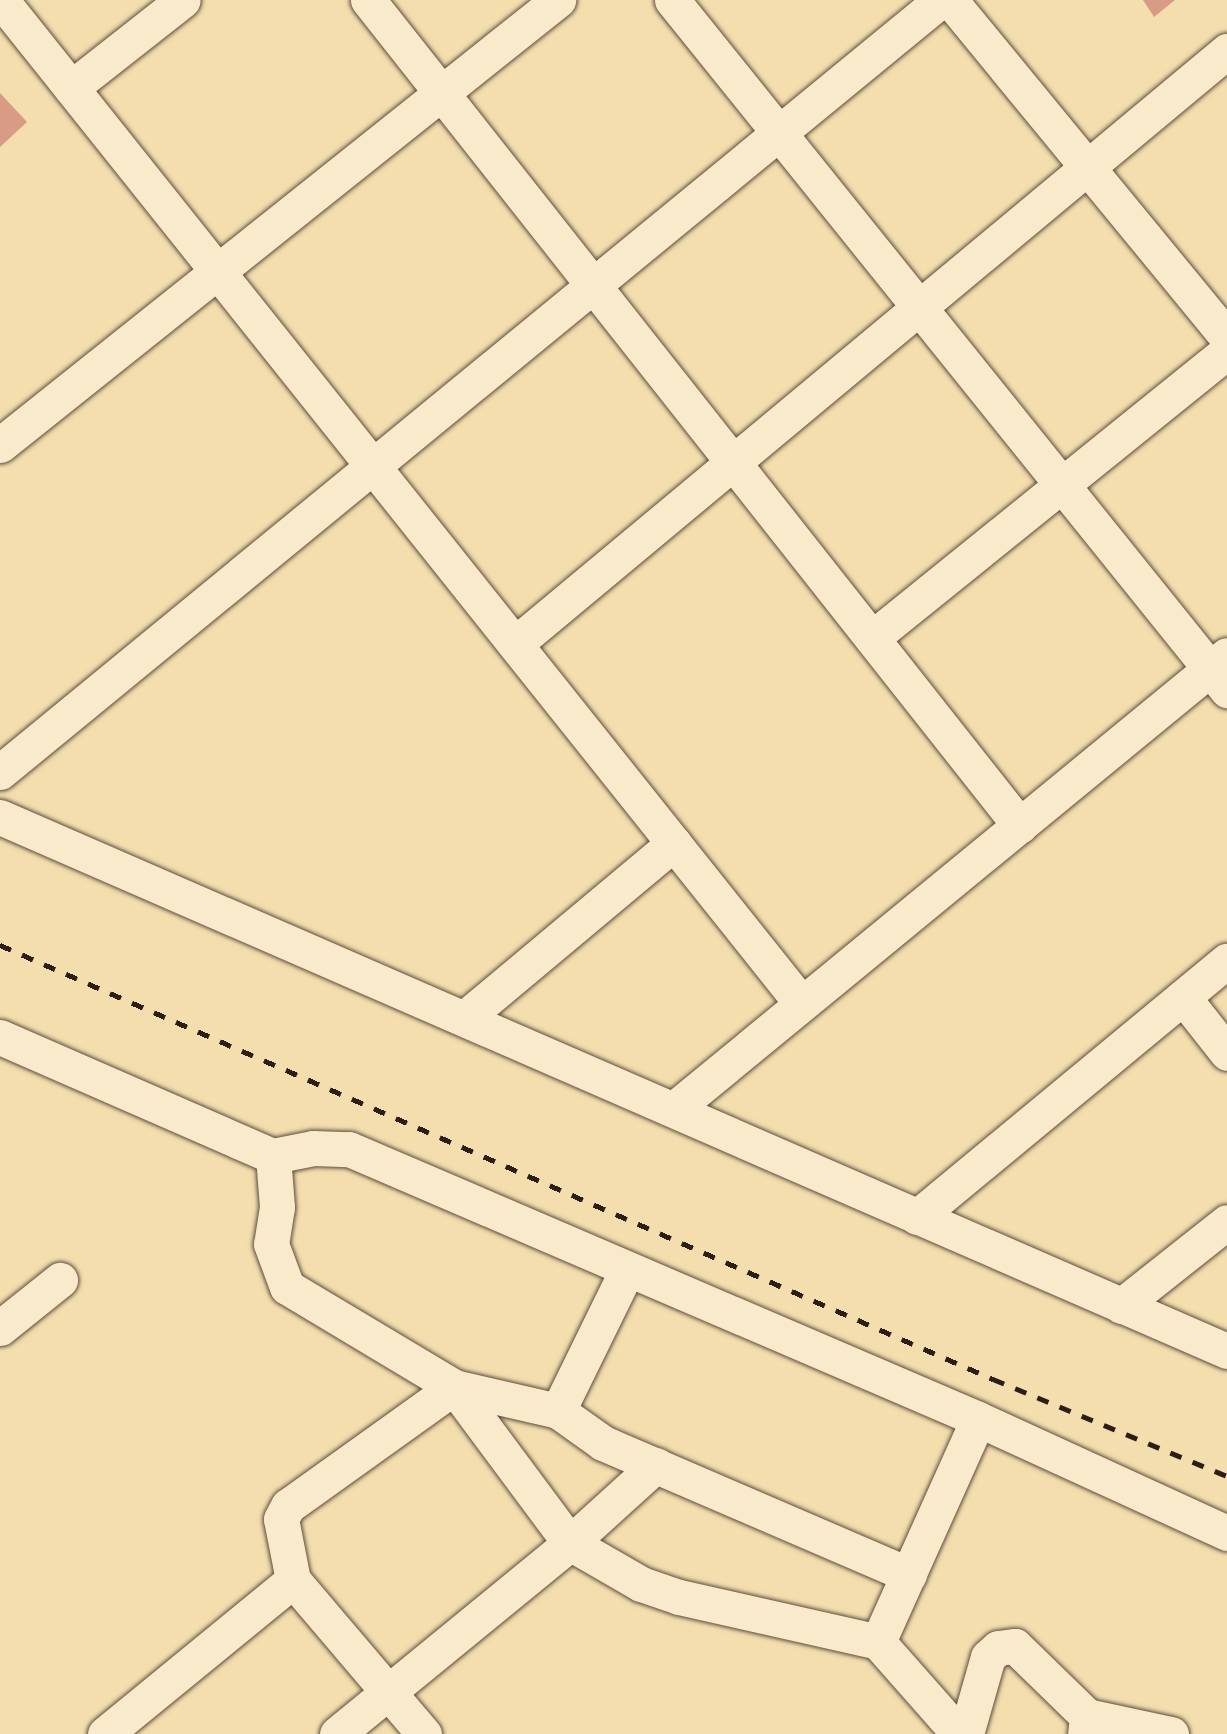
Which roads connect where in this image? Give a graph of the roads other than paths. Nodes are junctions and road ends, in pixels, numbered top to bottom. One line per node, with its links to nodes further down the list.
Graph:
1 (1, 0): 9 (street)
2 (183, 0): 9 (street)
3 (368, 0): 10 (street)
4 (558, 0): 10 (street)
5 (672, 0): 11 (street)
6 (942, 0): 11 (street)
7 (950, 0): 12 (street)
8 (1227, 51): 12 (street)
9 (71, 88): 13 (street)
10 (442, 93): 13 (street); 14 (street)
11 (779, 133): 14 (street); 15 (street)
12 (1088, 167): 15 (street); 16 (street)
13 (218, 272): 18 (street); 20 (street)
14 (594, 286): 19 (street); 20 (street)
15 (919, 307): 19 (street); 21 (street)
16 (1227, 337)
17 (1227, 352): 21 (street)
18 (0, 445)
19 (733, 462): 22 (street); 23 (street)
20 (373, 466): 23 (street); 25 (street)
21 (1062, 485): 22 (street); 24 (street)
22 (872, 638): 27 (street)
23 (515, 644): 28 (street)
24 (1221, 671): 27 (street)
25 (0, 772)
26 (0, 817): 32 (street)
27 (1020, 826): 31 (street)
28 (674, 843): 31 (street); 32 (street)
29 (1227, 961): 30 (street)
30 (1183, 997): 34 (street); 37 (street)
31 (802, 1004): 35 (street)
32 (466, 1017): 35 (street)
33 (0, 1037): 36 (street)
34 (1227, 1053)
35 (674, 1109): 37 (street)
36 (272, 1156): 39 (street); 44 (street)
37 (916, 1217): 41 (street)
38 (1227, 1222): 41 (street)
39 (626, 1272): 45 (street); 46 (street)
40 (60, 1280): 42 (street)
41 (1121, 1306): 43 (street)
42 (0, 1328)
43 (1227, 1352)
44 (454, 1387): 45 (street); 49 (street); 51 (street)
45 (558, 1411): 47 (street)
46 (978, 1419): 48 (street); 50 (street)
47 (656, 1465): 49 (street); 50 (street)
48 (1227, 1533)
49 (570, 1543): 52 (street); 53 (street)
50 (909, 1576): 52 (street)
51 (293, 1580): 53 (street); 55 (street)
52 (878, 1642): 58 (street)
53 (389, 1693): 56 (street); 57 (street)
54 (1086, 1725): 59 (street); 60 (street)
55 (114, 1731)
56 (337, 1734)
57 (424, 1734)
58 (959, 1734)
59 (966, 1734)
60 (1171, 1734)

